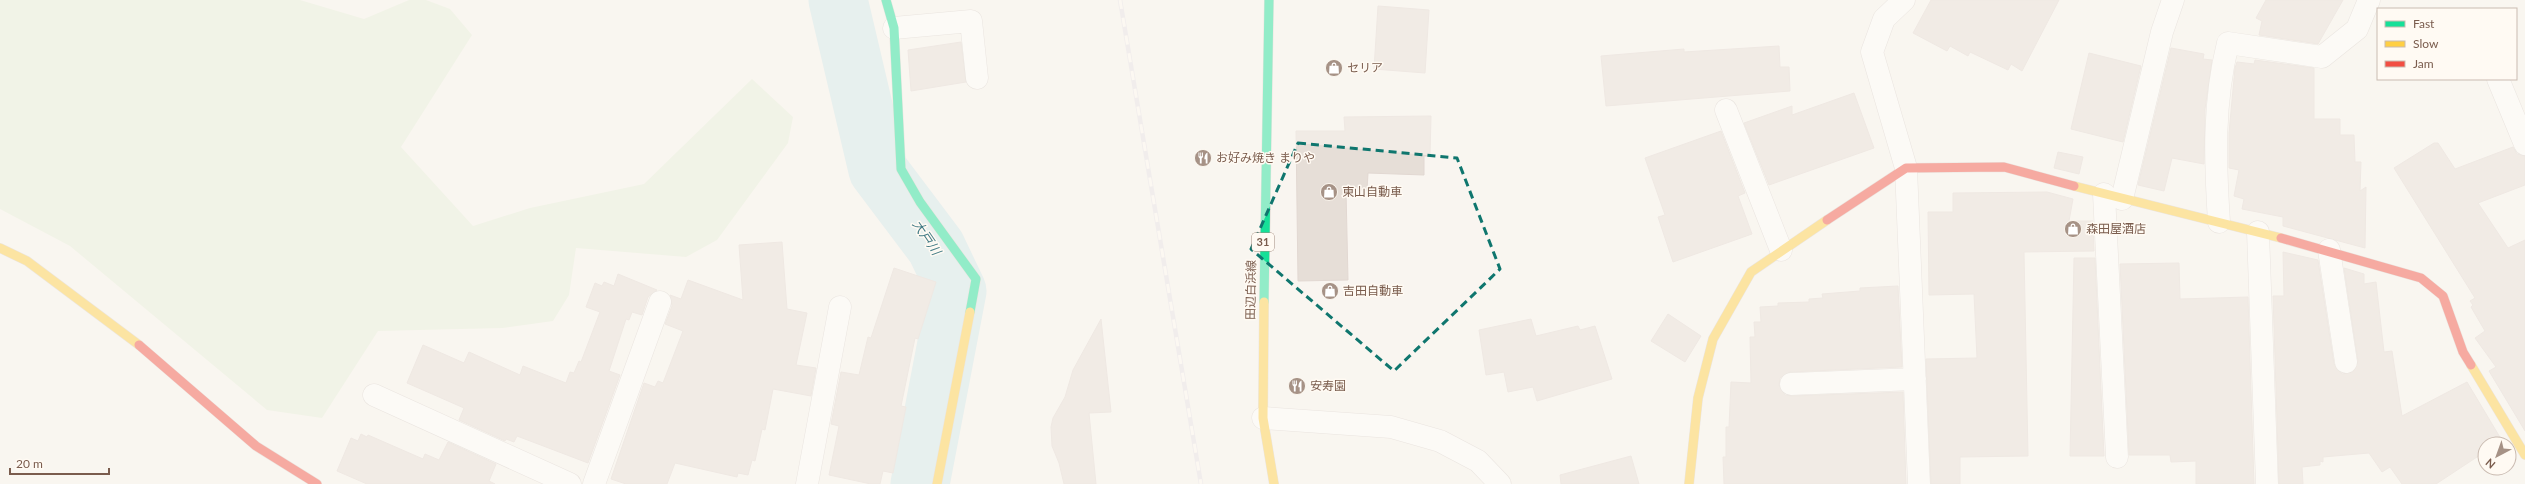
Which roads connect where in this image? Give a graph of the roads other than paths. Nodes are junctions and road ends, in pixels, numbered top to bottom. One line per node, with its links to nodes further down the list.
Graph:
1 (886, 0): 6 (street)
2 (1269, 0): 24 (street, 田辺白浜線 / 31)
3 (1904, 0): 11 (street)
4 (2173, 0): 12 (street)
5 (2369, 0): 13 (street)
6 (894, 28): 7 (street); 31 (street)
7 (977, 78)
8 (2498, 80): 10 (street)
9 (1726, 110): 16 (street)
10 (2525, 144)
11 (1906, 168): 12 (street); 16 (street); 21 (street)
12 (2113, 197): 13 (street); 26 (street)
13 (2219, 222): 14 (street)
14 (2258, 232): 17 (street); 36 (street)
15 (0, 248): 27 (street)
16 (1780, 250): 34 (street)
17 (2329, 250): 20 (street); 25 (street)
18 (660, 302): 29 (street)
19 (840, 307): 30 (street)
20 (2346, 362)
21 (1915, 379): 22 (street); 35 (street)
22 (1790, 384)
23 (374, 395): 28 (street)
24 (1263, 418): 32 (street, 田辺白浜線 / 31); 33 (street)
25 (2525, 455)
26 (2118, 457)
27 (318, 484)
28 (570, 484)
29 (594, 484)
30 (807, 484)
31 (937, 484)
32 (1274, 484)
33 (1500, 484)
34 (1689, 484)
35 (1919, 484)
36 (2267, 484)

